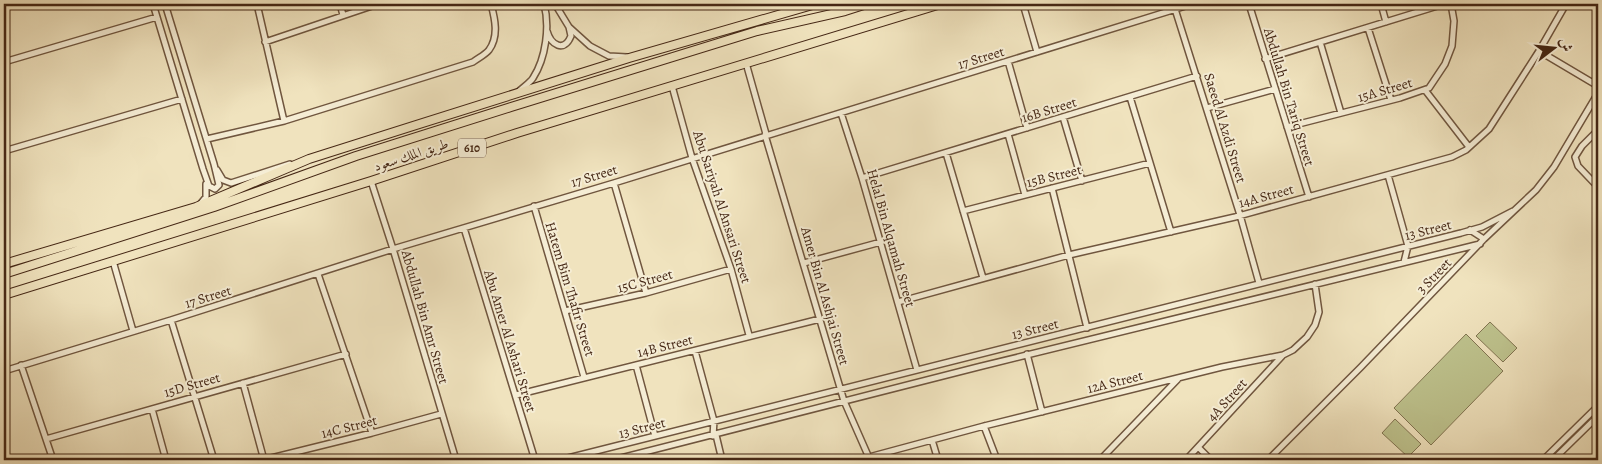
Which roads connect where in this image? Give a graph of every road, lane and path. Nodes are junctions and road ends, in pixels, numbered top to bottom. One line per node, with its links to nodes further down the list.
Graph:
1 (153, 4): 23 (street)
2 (165, 4): 57 (street)
3 (257, 4): 28 (street)
4 (340, 4): 22 (street)
5 (378, 4): 22 (street)
6 (491, 4): 51 (street)
7 (544, 4): 27 (street)
8 (555, 4): 25 (street)
9 (616, 4): 10 (street)
10 (642, 4)
11 (816, 4): 32 (main road)
12 (868, 4): 94 (main road, طريق الملك سعود / 610)
13 (941, 4): 36 (main road, طريق الملك سعود / 610)
14 (1023, 4): 31 (street)
15 (1192, 4): 21 (street, 17 Street)
16 (1249, 4): 33 (street, Abdullah Bin Tariq Street)
17 (1381, 4): 24 (street)
18 (1444, 4): 24 (street)
19 (1451, 4): 41 (street, 15A Street)
20 (1564, 5): 30 (street, 14A Street)
21 (1175, 9): 31 (street, 17 Street); 37 (street, Saeed Al Azdi Street)
22 (343, 16): 28 (street)
23 (157, 17): 34 (street); 45 (street)
24 (1386, 22): 26 (street)
25 (569, 27): 27 (street); 32 (street)
26 (1368, 28): 29 (street); 46 (street)
27 (547, 31): 42 (street)
28 (266, 42): 51 (street)
29 (1320, 42): 33 (street); 49 (street)
30 (1539, 51): 39 (street); 58 (street, 14A Street)
31 (1037, 52): 35 (street, 17 Street)
32 (630, 58): 42 (main road)
33 (1265, 59): 40 (street, Abdullah Bin Tariq Street)
34 (4, 62)
35 (1008, 62): 48 (street, 17 Street); 53 (street)
36 (746, 63): 38 (main road, طريق الملك سعود / 610); 56 (street, Amer Bin Al Ashjai Street)
37 (1197, 76): 44 (street, 16B Street); 47 (street, Saeed Al Azdi Street)
38 (672, 86): 61 (street, Abu Sariyah Al Ansari Street); 68 (main road, طريق الملك سعود / 610)
39 (1598, 86)
40 (1275, 89): 47 (street); 52 (street, Abdullah Bin Tariq Street)
41 (1425, 90): 46 (street, 15A Street); 58 (street)
42 (517, 93): 62 (main road)
43 (1598, 93): 78 (street, 3 Street)
44 (1130, 97): 50 (street, 16B Street); 63 (street)
45 (182, 99): 59 (street); 65 (street)
46 (1391, 100): 49 (street, 15A Street)
47 (1207, 108): 79 (street, Saeed Al Azdi Street)
48 (840, 113): 56 (street, 17 Street); 67 (street, Helal Bin Alqamah Street)
49 (1341, 113): 52 (street, 15A Street)
50 (1063, 117): 53 (street, 16B Street); 69 (street)
51 (284, 121): 57 (street)
52 (1287, 127): 74 (street, Abdullah Bin Tariq Street)
53 (1027, 128): 55 (street, 16B Street)
54 (1598, 130): 71 (street)
55 (1008, 134): 60 (street, 16B Street); 73 (street)
56 (766, 135): 61 (street, 17 Street); 91 (street, Amer Bin Al Ashjai Street)
57 (207, 139): 64 (street)
58 (1469, 147): 66 (street, 14A Street)
59 (4, 151)
60 (946, 153): 67 (street, 16B Street); 77 (street)
61 (692, 158): 70 (street, 17 Street); 93 (street, Abu Sariyah Al Ansari Street)
62 (309, 159): 64 (street); 75 (main road)
63 (1150, 163): 69 (street, 15B Street); 83 (street)
64 (214, 164): 65 (street)
65 (203, 169): 75 (street)
66 (1388, 175): 74 (street, 14A Street); 86 (street)
67 (862, 178): 85 (street, Helal Bin Alqamah Street)
68 (371, 181): 87 (street, Abdullah Bin Amr Street); 89 (main road, طريق الملك سعود / 610)
69 (1082, 181): 72 (street, 15B Street)
70 (614, 183): 76 (street, 17 Street); 99 (street)
71 (1598, 187)
72 (1052, 188): 73 (street, 15B Street); 88 (street)
73 (1026, 195): 77 (street, 15B Street)
74 (1309, 197): 79 (street, 14A Street)
75 (196, 206): 80 (main road)
76 (534, 206): 81 (street, 17 Street); 102 (street, Hatem Bim Thafir Street)
77 (963, 211): 96 (street)
78 (1513, 211): 82 (street, 13 Street); 84 (street, 3 Street)
79 (1240, 215): 83 (street, 14A Street); 97 (street, Saeed Al Azdi Street)
80 (143, 222): 92 (main road); 94 (main road)
81 (464, 228): 87 (street, 17 Street); 120 (street, Abu Amer Al Ashari Street)
82 (1470, 230): 84 (street); 86 (street, 13 Street)
83 (1171, 232): 88 (street, 14A Street)
84 (1482, 241): 90 (street, 13 Street); 137 (street, 3 Street)
85 (881, 242): 91 (street); 101 (street, Helal Bin Alqamah Street)
86 (1408, 246): 90 (street); 97 (street, 13 Street)
87 (393, 249): 95 (street, 17 Street); 126 (street, Abdullah Bin Amr Street)
88 (1069, 255): 96 (street, 14A Street); 105 (street)
89 (112, 261): 100 (main road, طريق الملك سعود / 610); 106 (street)
90 (1404, 262): 98 (street, 13 Street)
91 (804, 263): 103 (street, Amer Bin Al Ashjai Street)
92 (4, 264)
93 (730, 269): 99 (street, 15C Street); 107 (street, Abu Sariyah Al Ansari Street)
94 (6, 274)
95 (318, 274): 104 (street, 17 Street); 109 (street)
96 (983, 278): 101 (street, 14A Street)
97 (1259, 283): 105 (street, 13 Street)
98 (1315, 284): 110 (street, 13 Street); 111 (street, 12A Street)
99 (646, 293): 102 (street, 15C Street)
100 (4, 295)
101 (898, 302): 114 (street, Helal Bin Alqamah Street)
102 (565, 312): 116 (street, Hatem Bim Thafir Street)
103 (820, 319): 107 (street, 14B Street); 119 (street, Amer Bin Al Ashjai Street)
104 (172, 320): 106 (street, 17 Street); 121 (street)
105 (1087, 328): 114 (street, 13 Street)
106 (132, 330): 112 (street, 17 Street)
107 (749, 336): 108 (street, 14B Street)
108 (695, 351): 113 (street, 14B Street); 128 (street)
109 (346, 354): 118 (street, 15D Street); 130 (street)
110 (1027, 354): 122 (street, 13 Street); 125 (street)
111 (1283, 354): 117 (street, 12A Street); 135 (street, 4A Street)
112 (21, 365): 115 (street, 17 Street); 133 (street)
113 (636, 365): 116 (street, 14B Street); 132 (street)
114 (917, 370): 119 (street, 13 Street)
115 (4, 371)
116 (584, 378): 120 (street, 14B Street)
117 (1179, 378): 125 (street, 12A Street); 150 (street)
118 (243, 383): 121 (street, 15D Street); 142 (street)
119 (841, 389): 122 (street, Amer Bin Al Ashjai Street); 128 (street, 13 Street)
120 (516, 395): 144 (street, Abu Amer Al Ashari Street)
121 (195, 396): 124 (street, 15D Street); 141 (street)
122 (844, 401): 131 (street, 13 Street); 136 (street, Amer Bin Al Ashjai Street)
123 (1598, 406): 138 (street)
124 (152, 409): 133 (street, 15D Street); 140 (street)
125 (1042, 412): 129 (street, 12A Street)
126 (441, 414): 130 (street, 14C Street); 143 (street, Abdullah Bin Amr Street)
127 (1598, 416): 138 (street)
128 (714, 421): 131 (street); 132 (street, 13 Street)
129 (984, 426): 134 (street, 12A Street); 149 (street)
130 (372, 433): 142 (street, 14C Street)
131 (714, 435): 146 (street, 13 Street); 147 (street)
132 (655, 436): 145 (street, 13 Street)
133 (46, 440): 139 (street)
134 (932, 440): 136 (street, 12A Street); 148 (street)
135 (1199, 448): 151 (street, 4A Street); 152 (street)
136 (870, 459)
137 (1272, 459)
138 (1551, 459)
139 (52, 460)
140 (166, 460)
141 (214, 460)
142 (263, 460)
143 (456, 460)
144 (535, 460)
145 (560, 460)
146 (612, 460)
147 (722, 460)
148 (938, 460)
149 (997, 460)
150 (1100, 460)
151 (1186, 460)
152 (1211, 460)

